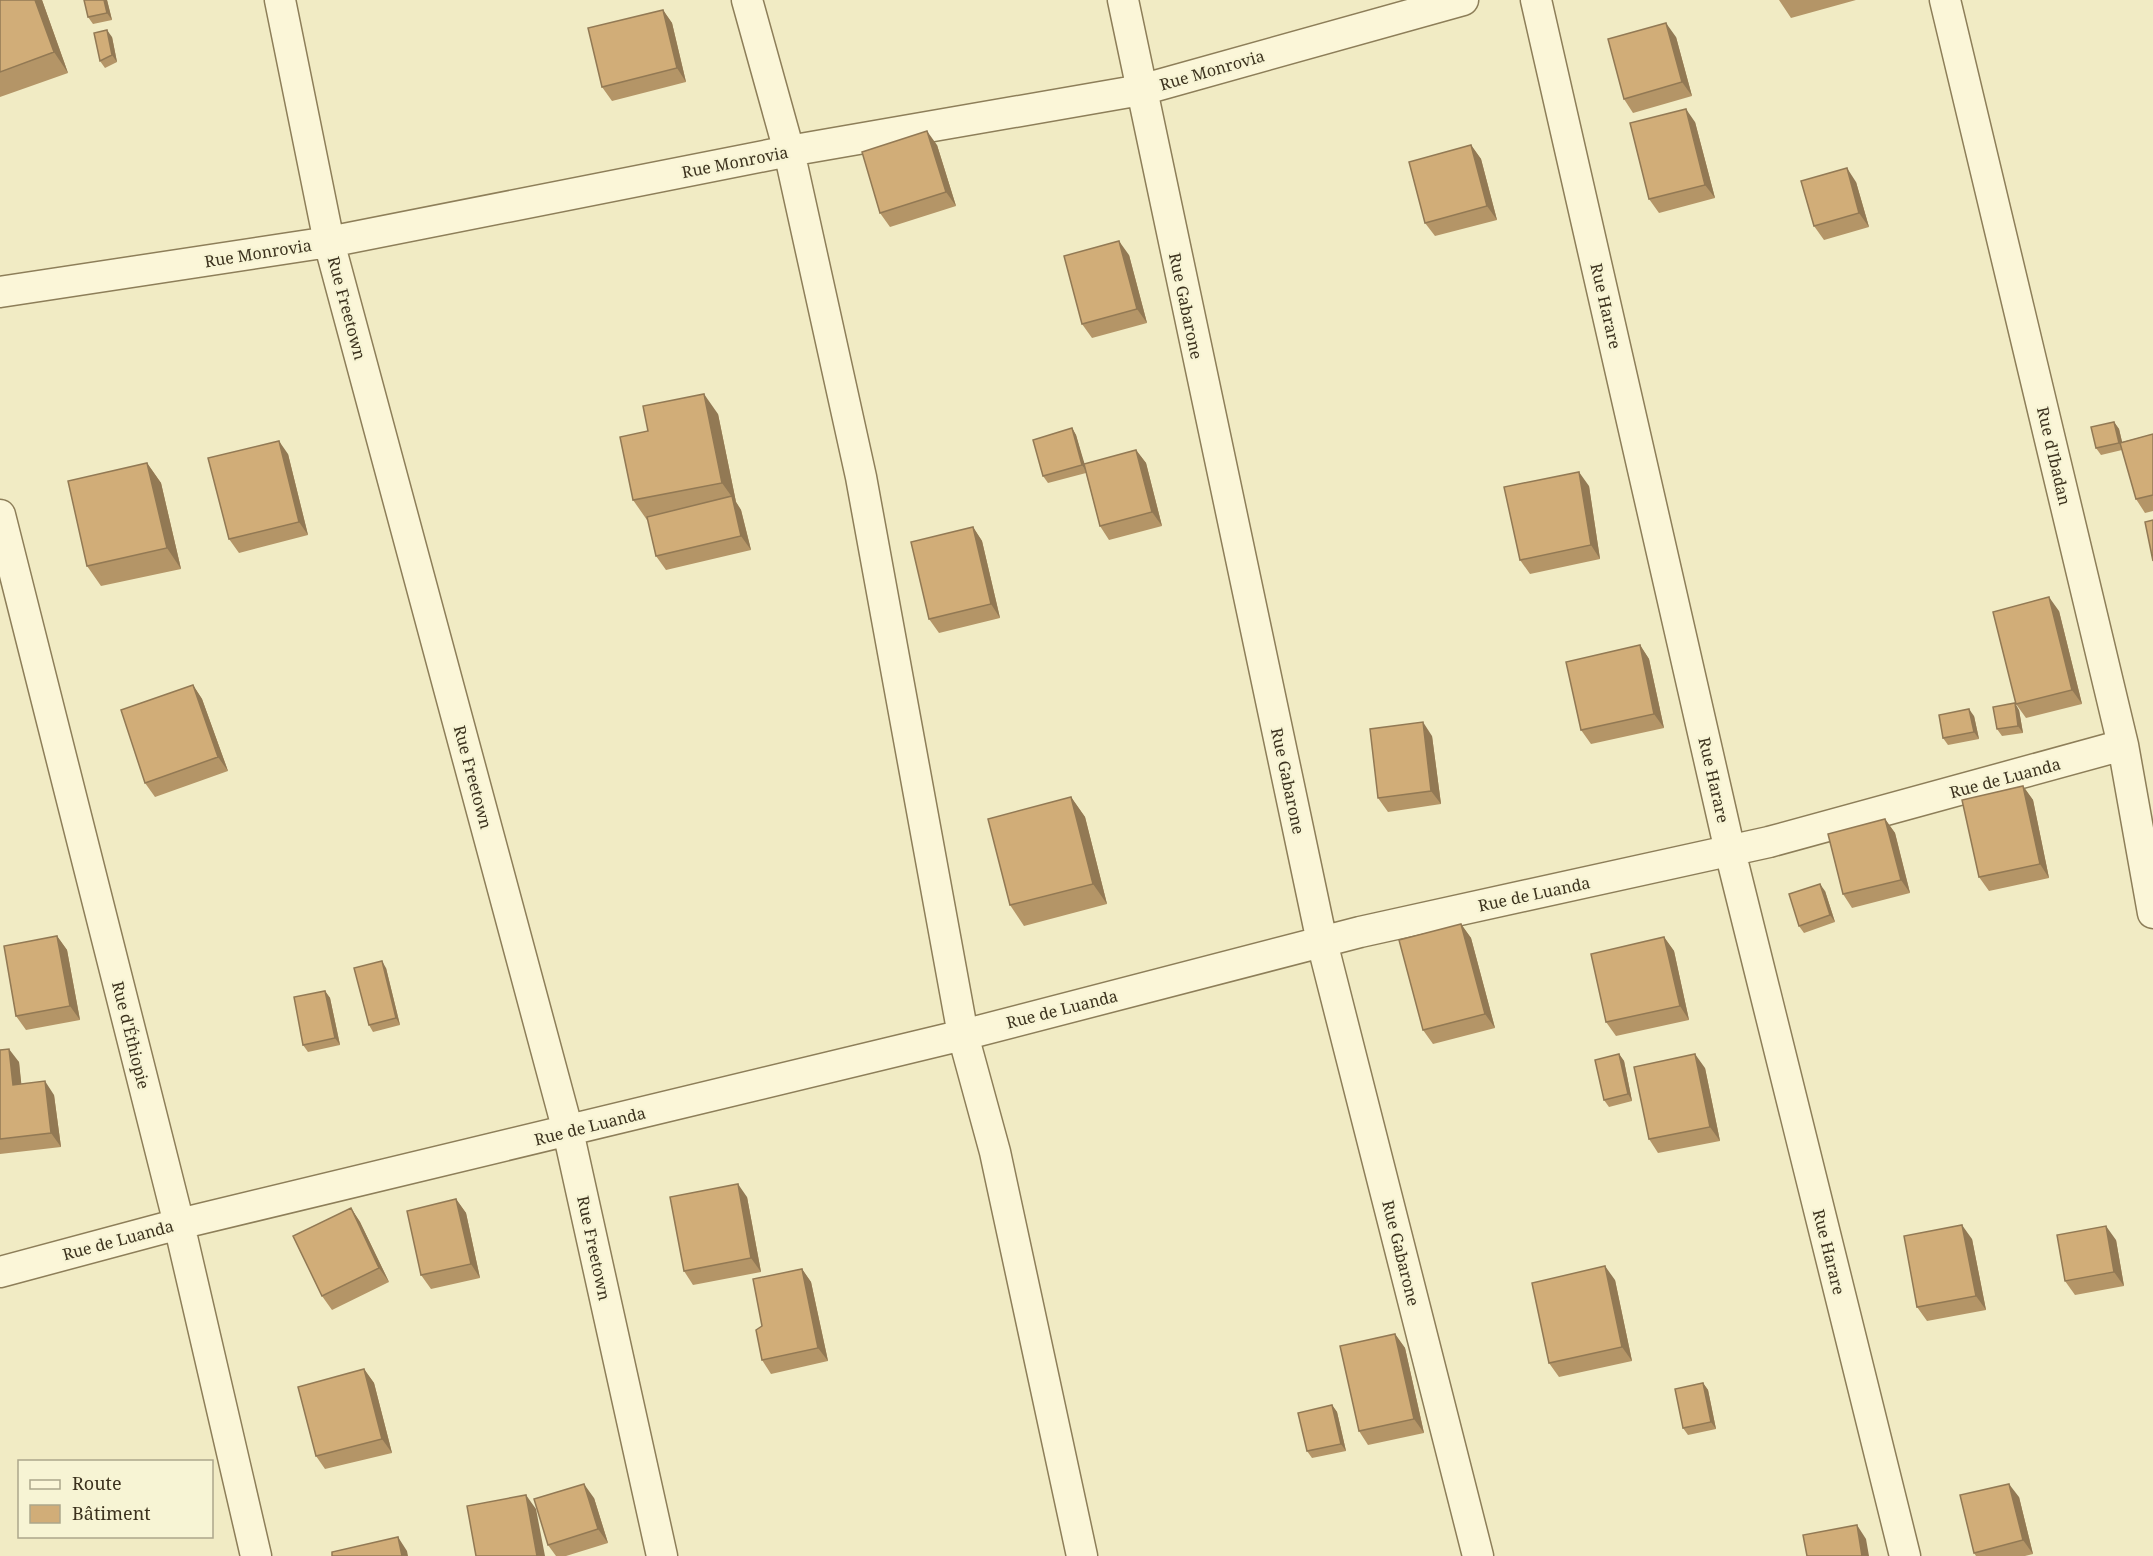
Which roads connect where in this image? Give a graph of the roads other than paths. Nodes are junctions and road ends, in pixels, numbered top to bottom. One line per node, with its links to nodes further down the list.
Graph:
1 (280, 0): 9 (street, Rue Freetown)
2 (747, 0): 8 (street)
3 (1123, 0): 7 (street, Rue Gabarone)
4 (1463, 0): 7 (street, Rue Monrovia)
5 (1536, 0): 13 (street, Rue Harare)
6 (1945, 0): 12 (street, Rue d'Ibadan)
7 (1141, 90): 8 (street, Rue Monrovia); 15 (street, Rue Gabarone)
8 (789, 151): 9 (street, Rue Monrovia); 16 (street)
9 (329, 242): 10 (street, Rue Monrovia); 17 (street, Rue Freetown)
10 (0, 292)
11 (0, 515): 18 (street, Rue d'Éthiopie)
12 (2123, 746): 13 (street, Rue de Luanda); 14 (street, Rue d'Ibadan)
13 (1730, 851): 15 (street, Rue de Luanda); 24 (street, Rue Harare)
14 (2153, 913)
15 (1322, 942): 16 (street, Rue de Luanda); 23 (street, Rue Gabarone)
16 (963, 1035): 17 (street, Rue de Luanda); 22 (street)
17 (568, 1131): 18 (street, Rue de Luanda); 21 (street, Rue Freetown)
18 (179, 1224): 19 (street, Rue de Luanda); 20 (street, Rue d'Éthiopie)
19 (0, 1272)
20 (256, 1556)
21 (662, 1556)
22 (1082, 1556)
23 (1478, 1556)
24 (1905, 1556)

